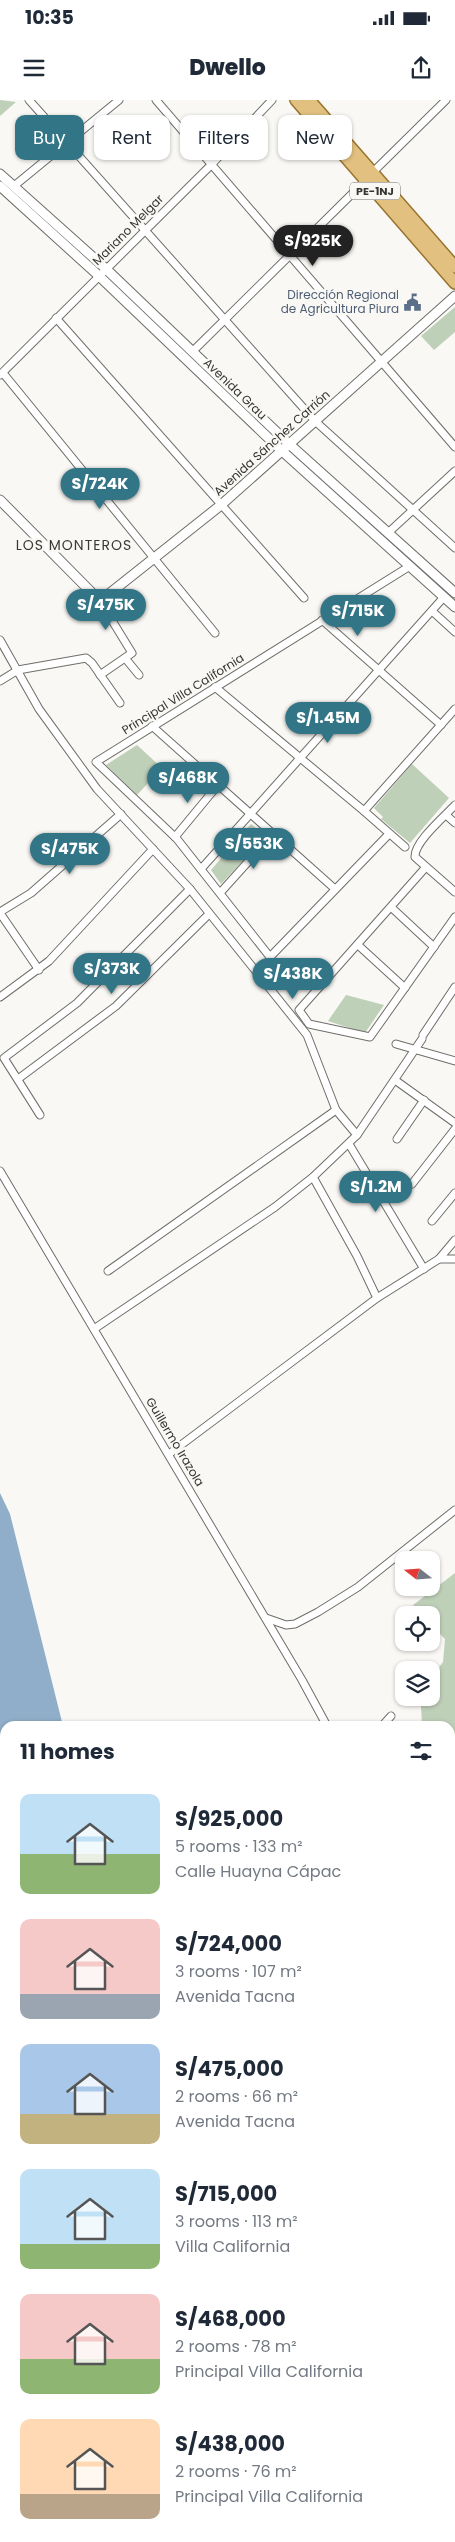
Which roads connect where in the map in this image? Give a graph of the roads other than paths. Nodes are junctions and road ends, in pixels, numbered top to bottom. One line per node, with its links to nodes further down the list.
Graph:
1 (29, 100): 8 (street)
2 (119, 100): 9 (street)
3 (156, 100): 12 (street)
4 (272, 100): 12 (street, Mariano Melgar)
5 (296, 100): 14 (main road, PE-1NJ)
6 (309, 100): 14 (main road, PE-1NJ)
7 (446, 100): 14 (street)
8 (42, 115)
9 (84, 129)
10 (46, 160): 16 (street)
11 (82, 160): 17 (street)
12 (211, 164): 17 (street, Mariano Melgar); 18 (street)
13 (0, 174): 16 (street, Avenida Grau)
14 (369, 177): 18 (street); 19 (main road, PE-1NJ); 21 (main road, PE-1NJ)
15 (0, 186): 20 (street, Avenida Grau)
16 (14, 186): 20 (street, Avenida Grau)
17 (144, 230): 20 (street, Mariano Melgar); 24 (street)
18 (290, 257): 24 (street); 26 (street)
19 (455, 267)
20 (102, 272): 23 (street, Mariano Melgar); 25 (street, Avenida Grau); 31 (street, Avenida Grau)
21 (455, 282)
22 (455, 296): 26 (street, Avenida Sánchez Carrión)
23 (56, 318): 27 (street, Mariano Melgar); 34 (street)
24 (225, 321): 25 (street); 28 (street)
25 (193, 351): 29 (street, Avenida Grau)
26 (382, 362): 28 (street, Avenida Sánchez Carrión); 30 (street)
27 (1, 374): 38 (street)
28 (315, 421): 29 (street, Avenida Sánchez Carrión); 35 (street)
29 (288, 443): 31 (street, Avenida Sánchez Carrión); 36 (street, Avenida Grau)
30 (455, 447)
31 (281, 450): 34 (street, Avenida Sánchez Carrión); 39 (street, Avenida Grau)
32 (455, 471): 35 (street)
33 (0, 500): 43 (street)
34 (221, 505): 38 (street, Avenida Sánchez Carrión); 42 (street)
35 (412, 510): 36 (street); 37 (street)
36 (389, 532): 40 (street, Avenida Grau)
37 (455, 548)
38 (154, 558): 43 (street, Avenida Sánchez Carrión); 47 (street)
39 (410, 566): 41 (street, Avenida Grau); 46 (street, Principal Villa California)
40 (455, 593)
41 (444, 596): 44 (street, Avenida Grau); 45 (street)
42 (304, 598)
43 (100, 601): 50 (street)
44 (455, 607)
45 (432, 611): 48 (street); 52 (street)
46 (322, 620): 52 (street); 56 (street, Principal Villa California)
47 (215, 632)
48 (455, 632)
49 (0, 640): 51 (street)
50 (125, 658): 53 (street); 54 (street)
51 (18, 670): 53 (street); 55 (street); 65 (street)
52 (379, 670): 59 (street); 61 (street)
53 (100, 675): 57 (street)
54 (138, 675)
55 (0, 681)
56 (215, 687): 60 (street, Principal Villa California); 61 (street)
57 (120, 703)
58 (455, 709): 59 (street)
59 (441, 725): 64 (street)
60 (152, 726): 62 (street); 71 (street, Principal Villa California)
61 (300, 758): 64 (street); 66 (street)
62 (218, 785): 66 (street); 71 (street)
63 (455, 805): 67 (street)
64 (364, 812): 70 (street)
65 (120, 814): 73 (street); 81 (street)
66 (250, 814): 69 (street); 75 (street)
67 (446, 815): 68 (street); 74 (street)
68 (455, 824)
69 (273, 834): 76 (street); 78 (street)
70 (389, 834): 72 (street); 76 (street)
71 (175, 837): 75 (street, Principal Villa California)
72 (405, 847)
73 (153, 849): 77 (street); 86 (street)
74 (426, 867): 79 (street); 80 (street)
75 (201, 869): 78 (street, Principal Villa California)
76 (335, 889): 78 (street, Principal Villa California)
77 (190, 890): 82 (street); 93 (street)
78 (220, 892)
79 (455, 892)
80 (392, 908): 84 (street); 85 (street)
81 (0, 913): 86 (street)
82 (208, 914): 93 (street); 96 (street)
83 (455, 917): 85 (street)
84 (358, 945): 88 (street); 88 (street)
85 (434, 947): 88 (street)
86 (39, 970): 89 (street)
87 (455, 987): 91 (street)
88 (405, 988)
89 (0, 997)
90 (396, 1044): 91 (street)
91 (416, 1050): 92 (street); 94 (street)
92 (455, 1061)
93 (18, 1079): 97 (street)
94 (395, 1080): 95 (street); 100 (street)
95 (424, 1100): 98 (street); 101 (street)
96 (336, 1110): 100 (street); 112 (street)
97 (40, 1115)
98 (454, 1121)
99 (455, 1129): 105 (street)
100 (357, 1135): 102 (street)
101 (397, 1139)
102 (349, 1144): 104 (street); 111 (street)
103 (0, 1171): 114 (street, Guillermo Irazola)
104 (313, 1177): 113 (street); 114 (street)
105 (412, 1184)
106 (455, 1193): 107 (street)
107 (432, 1221)
108 (455, 1240): 109 (street)
109 (439, 1259): 110 (street); 111 (street)
110 (455, 1259)
111 (424, 1269): 113 (street)
112 (108, 1271)
113 (377, 1298): 115 (street)
114 (94, 1329): 115 (street, Guillermo Irazola)
115 (168, 1454): 117 (street, Guillermo Irazola)
116 (455, 1510): 117 (street)
117 (265, 1618): 119 (street, Guillermo Irazola)
118 (391, 1716): 120 (street)
119 (324, 1721)
120 (386, 1721)

